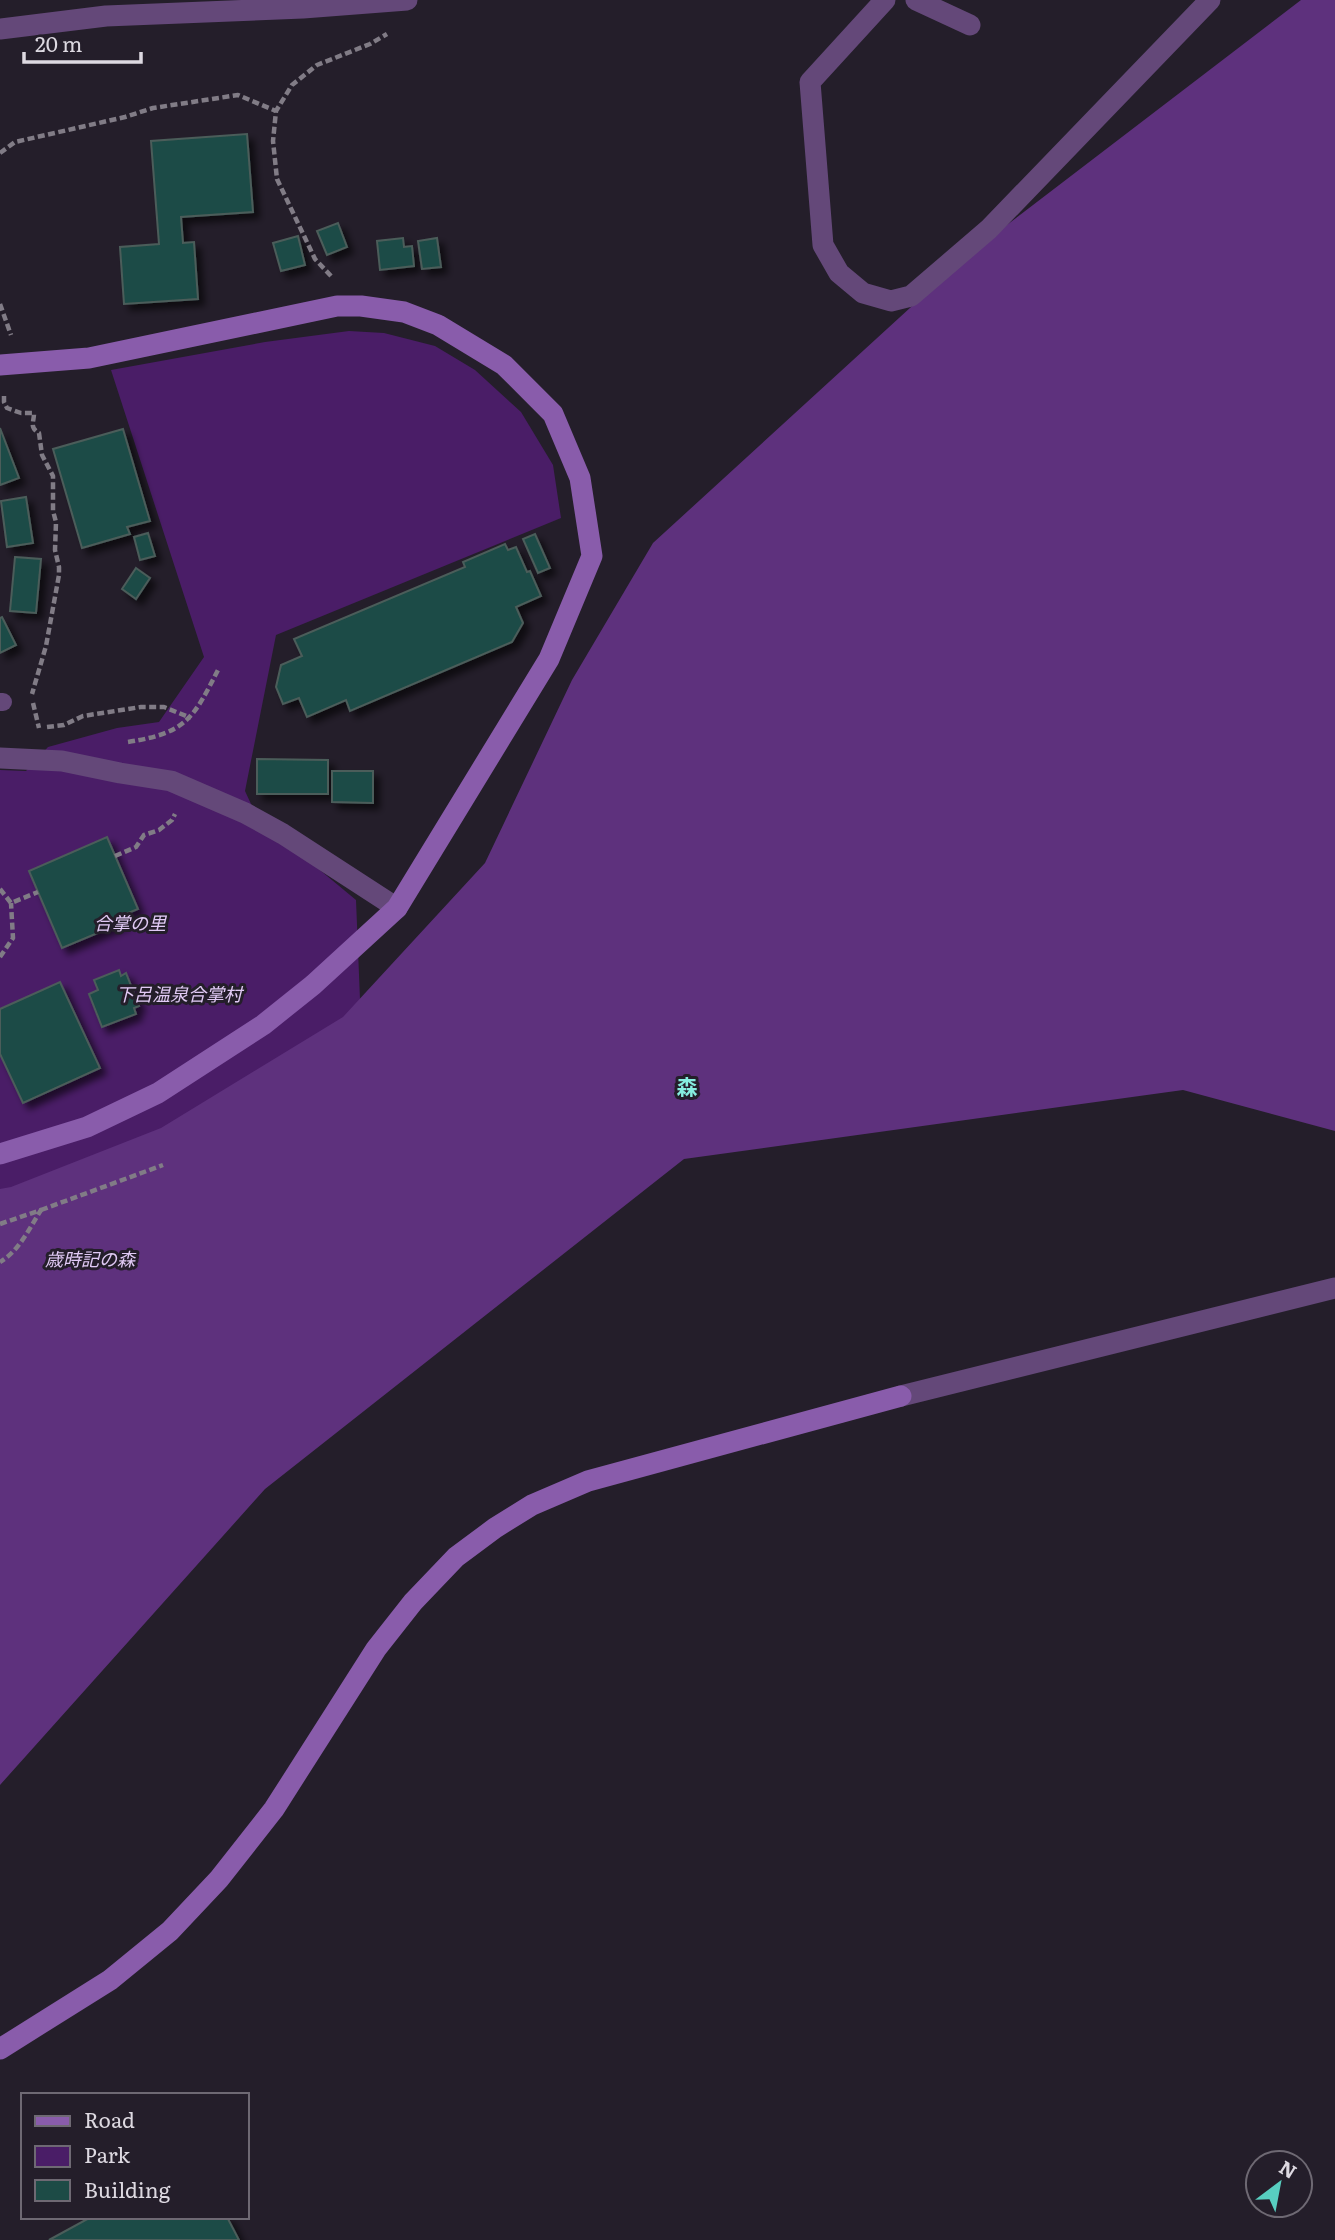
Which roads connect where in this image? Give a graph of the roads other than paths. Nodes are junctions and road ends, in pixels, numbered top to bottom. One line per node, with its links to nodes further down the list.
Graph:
1 (407, 0): 5 (street)
2 (885, 0): 4 (street)
3 (916, 0): 6 (street)
4 (1210, 0)
5 (268, 5): 7 (street)
6 (970, 25)
7 (0, 29)
8 (0, 365): 10 (street)
9 (0, 758): 10 (street)
10 (397, 908): 11 (street)
11 (0, 1154)
12 (1335, 1288): 13 (street)
13 (0, 2049)

